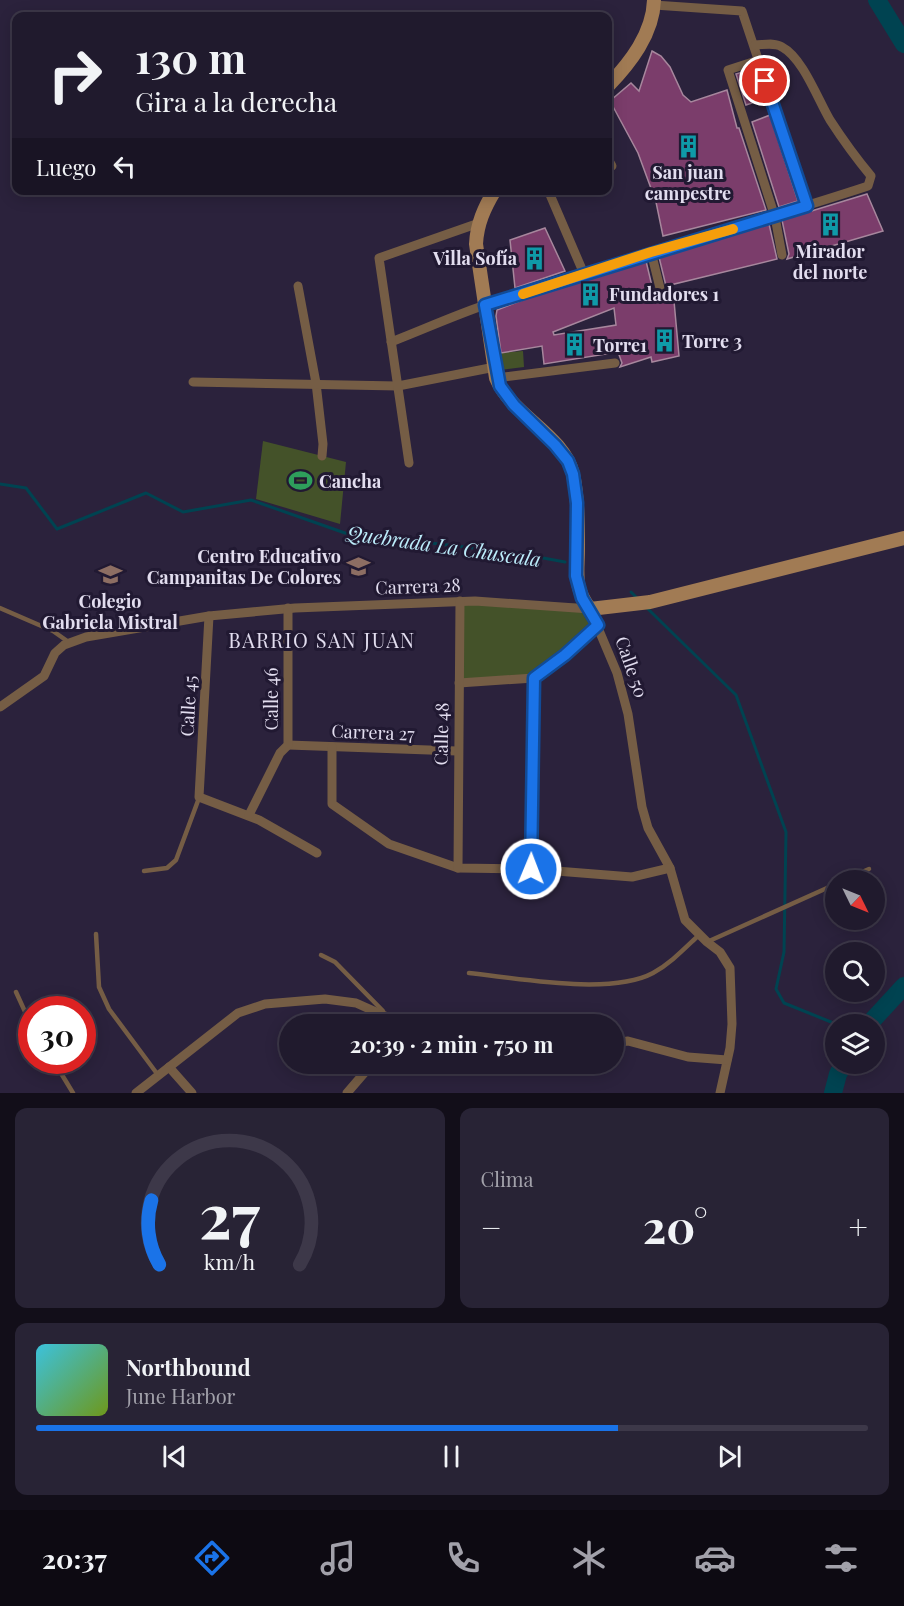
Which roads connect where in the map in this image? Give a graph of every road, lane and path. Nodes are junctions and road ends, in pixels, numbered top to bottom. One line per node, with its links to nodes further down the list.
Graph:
1 (654, 3): 2 (street); 4 (street)
2 (755, 45): 3 (street); 7 (street)
3 (759, 60): 7 (street); 8 (street)
4 (612, 81)
5 (493, 195): 9 (street, Calle 50)
6 (550, 195): 12 (street)
7 (807, 206): 8 (street)
8 (775, 217): 10 (street); 11 (street)
9 (479, 223): 15 (street, Calle 50); 16 (street)
10 (651, 252): 12 (street); 14 (street)
11 (782, 255)
12 (584, 274): 15 (street)
13 (298, 286): 20 (street)
14 (660, 288)
15 (485, 305): 16 (street); 18 (street, Calle 50)
16 (391, 342): 21 (street)
17 (615, 363): 18 (street)
18 (495, 373): 21 (street); 28 (street, Calle 50)
19 (193, 382): 20 (street)
20 (316, 383): 21 (street); 22 (street)
21 (398, 386): 23 (street)
22 (322, 456)
23 (409, 463)
24 (904, 538): 28 (street)
25 (460, 601): 27 (street, Carrera 28); 28 (street, Carrera 28); 33 (street, Calle 48)
26 (0, 608): 31 (lane)
27 (288, 608): 29 (street, Carrera 28); 35 (street, Calle 46)
28 (590, 609): 30 (street, Calle 50)
29 (209, 616): 31 (street, Carrera 28); 38 (street, Calle 45)
30 (598, 625): 32 (street); 42 (street, Calle 50)
31 (71, 643): 34 (street)
32 (534, 678): 33 (street); 43 (street)
33 (459, 683): 37 (street, Calle 48)
34 (0, 707)
35 (288, 745): 36 (street, Carrera 27); 39 (street, Calle 46)
36 (332, 747): 37 (street, Carrera 27); 41 (street)
37 (457, 751): 41 (street, Calle 48)
38 (199, 797): 39 (street); 44 (lane)
39 (249, 815): 40 (street)
40 (317, 853)
41 (458, 868): 43 (street)
42 (670, 868): 43 (street); 47 (street, Calle 50)
43 (531, 869)
44 (144, 871)
45 (825, 889): 48 (lane)
46 (96, 934): 60 (lane)
47 (699, 934): 48 (street, Calle 50); 50 (lane)
48 (707, 942): 56 (street, Calle 50)
49 (321, 955): 54 (lane)
50 (469, 973)
51 (16, 992): 52 (lane)
52 (18, 996)
53 (384, 1014): 57 (street)
54 (385, 1014)
55 (624, 1042): 56 (street)
56 (727, 1060): 65 (street, Calle 50)
57 (169, 1067): 60 (street); 63 (street)
58 (61, 1074): 61 (lane)
59 (363, 1074): 64 (street)
60 (158, 1075): 62 (street)
61 (73, 1093)
62 (136, 1093)
63 (192, 1093)
64 (347, 1093)
65 (720, 1093)

